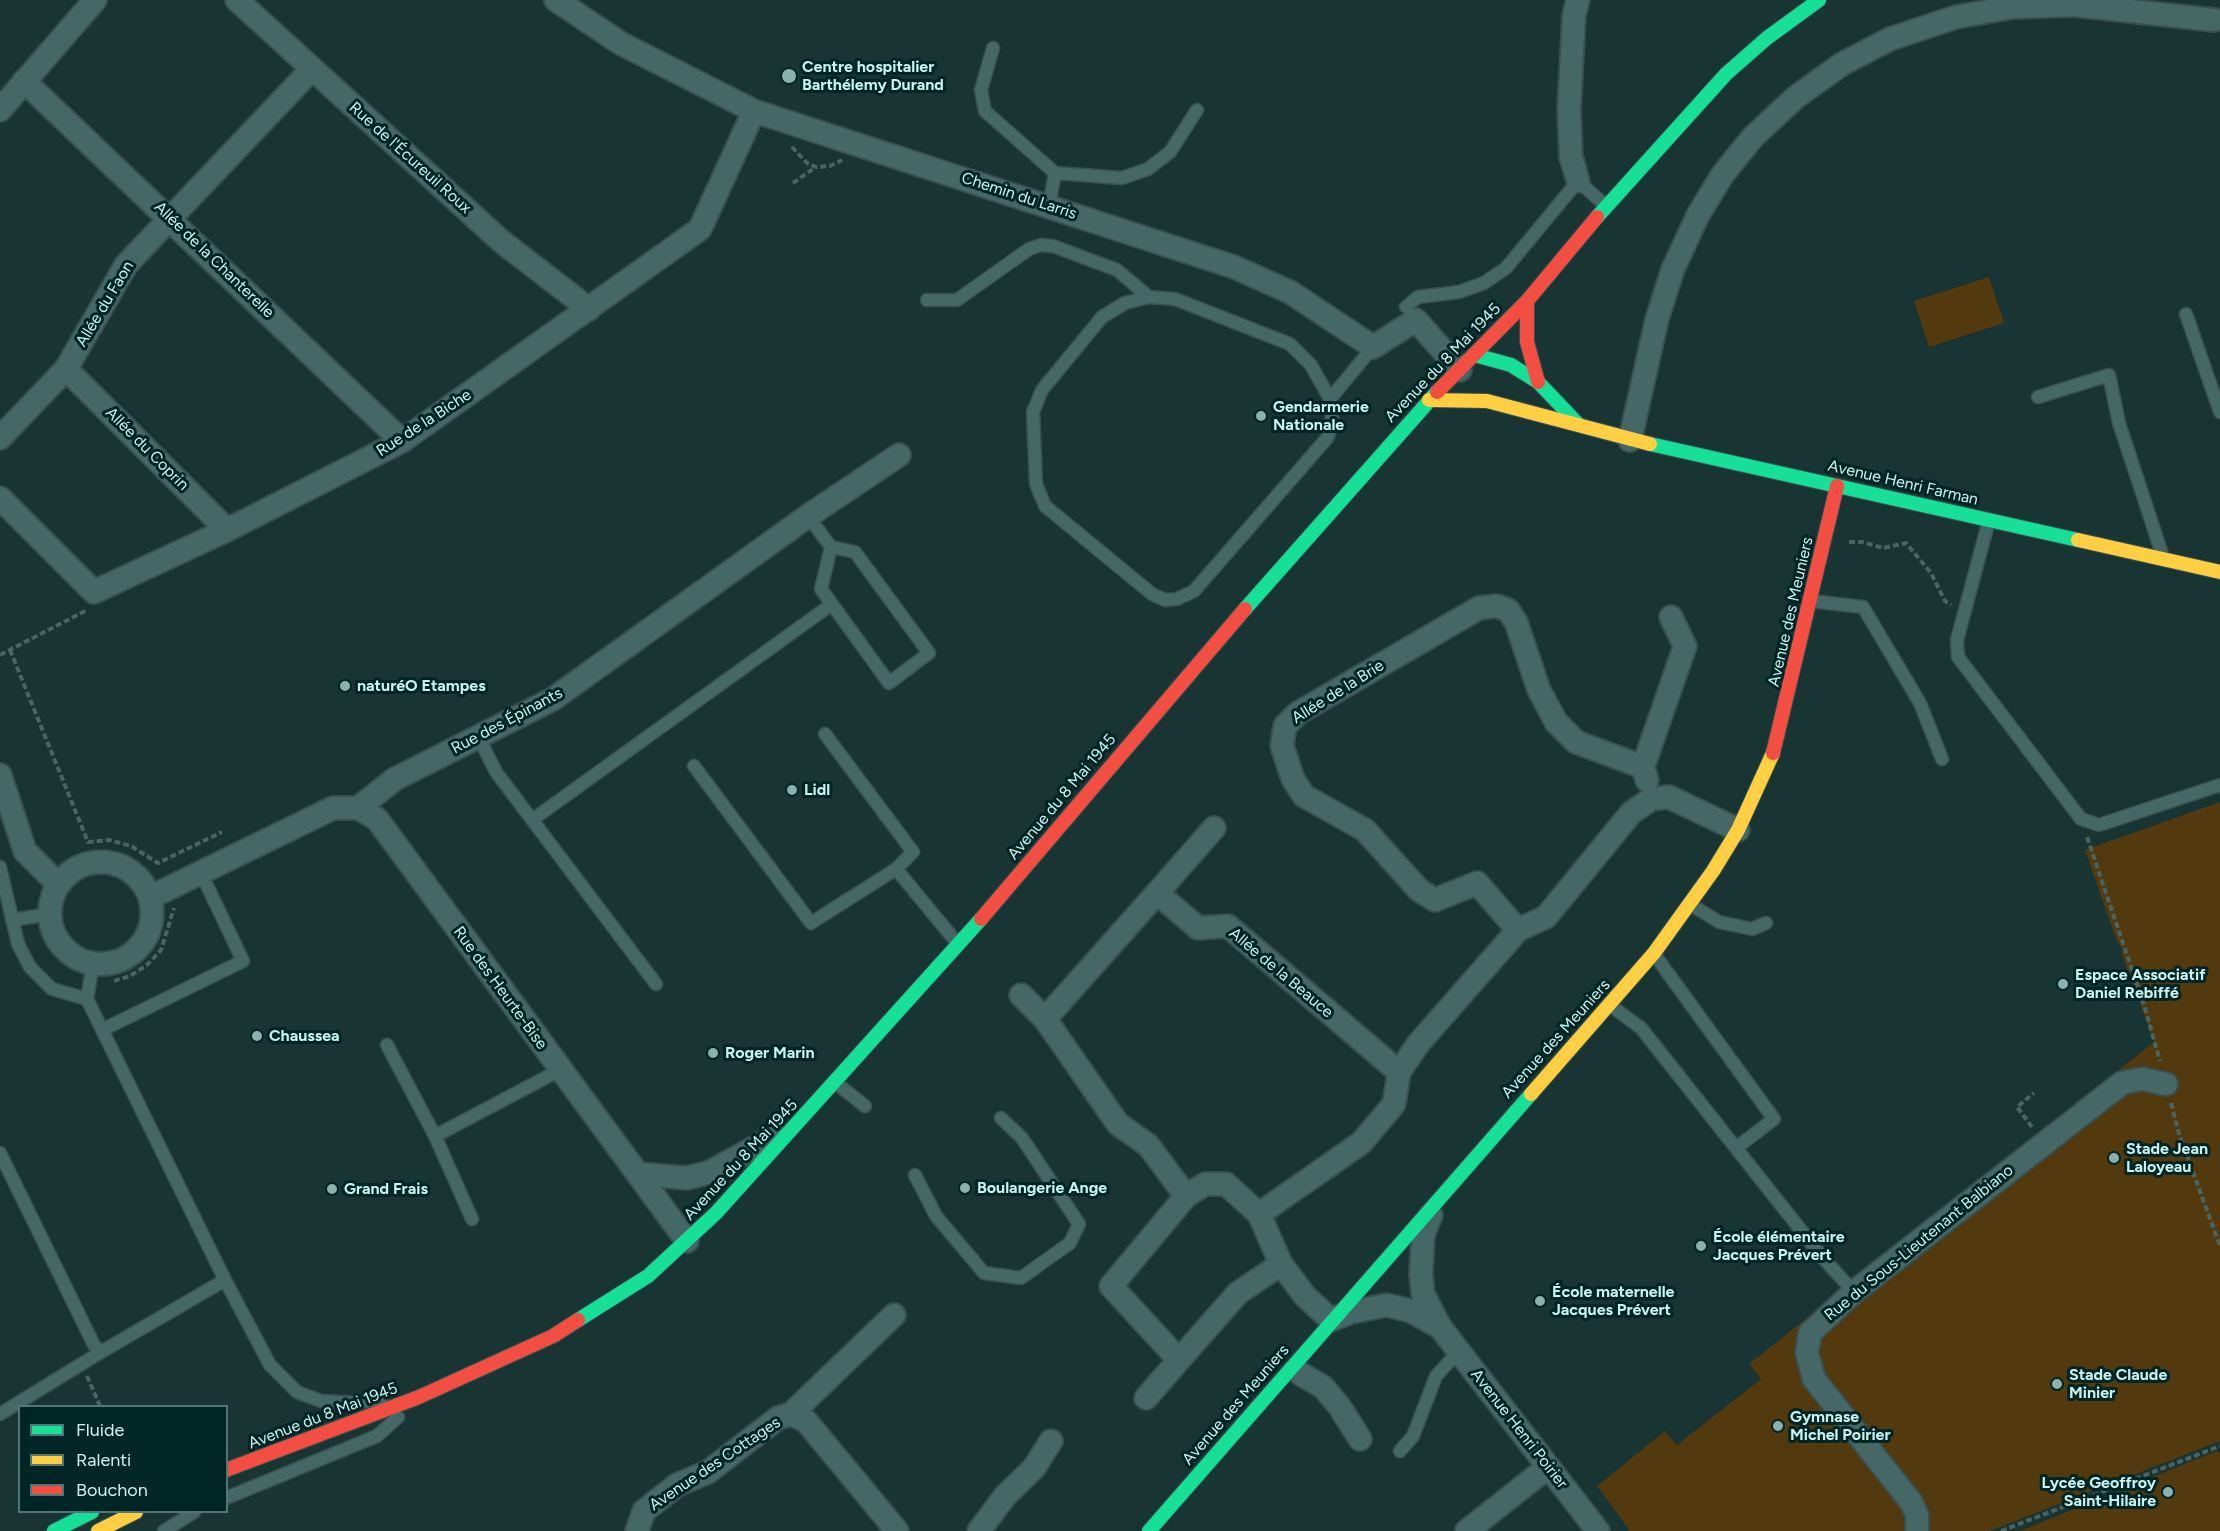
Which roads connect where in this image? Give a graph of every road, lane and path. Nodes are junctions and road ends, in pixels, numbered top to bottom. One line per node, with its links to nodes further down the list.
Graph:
1 (95, 0): 9 (street)
2 (237, 0): 8 (street, Rue de l'Écureuil Roux)
3 (556, 0): 12 (street, Chemin du Larris)
4 (1578, 0): 15 (street)
5 (1819, 0): 18 (street, Avenue du 8 Mai 1945)
6 (2214, 20): 37 (street)
7 (993, 48): 14 (lane)
8 (312, 69): 19 (street, Allée du Faon); 24 (street, Rue de l'Écureuil Roux)
9 (24, 81): 10 (street); 19 (street, Allée de la Chanterelle)
10 (0, 110)
11 (1197, 110): 14 (lane)
12 (754, 111): 17 (street, Chemin du Larris); 24 (street, Rue de la Biche)
13 (816, 167): 16 (path)
14 (1055, 173): 17 (lane)
15 (1578, 181): 18 (lane); 23 (lane)
16 (793, 183)
17 (1049, 206): 26 (street, Chemin du Larris)
18 (1606, 206): 22 (street, Avenue du 8 Mai 1945)
19 (170, 219): 27 (street, Allée du Faon); 38 (street, Allée de la Chanterelle)
20 (1149, 297): 21 (lane); 31 (lane); 31 (lane)
21 (927, 300)
22 (1527, 301): 28 (street, Avenue du 8 Mai 1945); 29 (street, Avenue Henri Farman)
23 (1406, 307)
24 (589, 309): 38 (street, Rue de la Biche)
25 (2186, 314): 34 (lane)
26 (1373, 347): 28 (street); 31 (lane)
27 (66, 369): 36 (street, Allée du Faon); 44 (street, Allée du Coprin)
28 (1469, 372): 29 (street, Avenue Henri Farman); 32 (street, Avenue du 8 Mai 1945); 33 (street)
29 (1538, 382): 35 (street, Avenue Henri Farman)
30 (2038, 397): 47 (lane)
31 (1330, 399)
32 (1429, 400): 33 (street, Avenue Henri Farman); 83 (street, Avenue du 8 Mai 1945)
33 (1487, 401): 35 (street, Avenue Henri Farman)
34 (2220, 412)
35 (1579, 425): 37 (street, Avenue Henri Farman)
36 (0, 438)
37 (1630, 440): 40 (street, Avenue Henri Farman)
38 (402, 441): 44 (street, Rue de la Biche)
39 (899, 455): 42 (street, Rue des Épinants)
40 (1837, 486): 43 (street, Avenue Henri Farman); 45 (street, Avenue des Meuniers)
41 (0, 498): 49 (street)
42 (808, 516): 46 (lane); 57 (street, Rue des Épinants)
43 (1990, 519): 47 (street, Avenue Henri Farman); 52 (lane)
44 (227, 530): 49 (street, Rue de la Biche)
45 (1824, 542): 50 (street, Avenue des Meuniers); 52 (path)
46 (831, 547): 51 (lane); 51 (lane)
47 (2163, 558): 48 (street, Avenue Henri Farman)
48 (2220, 572)
49 (94, 592): 54 (path)
50 (1810, 601): 58 (lane); 68 (street, Avenue des Meuniers)
51 (832, 604): 66 (lane)
52 (1964, 613): 65 (lane)
53 (1671, 617): 60 (street)
54 (10, 650): 55 (path); 70 (path)
55 (0, 655)
56 (825, 734): 72 (lane)
57 (478, 738): 64 (street, Rue des Épinants); 66 (lane)
58 (1942, 759)
59 (694, 766): 72 (lane)
60 (1643, 767): 63 (street); 82 (street, Allée de la Brie)
61 (0, 775): 74 (street)
62 (2220, 785): 65 (lane)
63 (1651, 799): 68 (street); 82 (street)
64 (358, 808): 73 (street); 94 (street, Rue des Heurte-Bise)
65 (2081, 819): 97 (path)
66 (532, 820): 87 (lane)
67 (1214, 828): 76 (street)
68 (1738, 830): 78 (street, Avenue des Meuniers)
69 (222, 832): 70 (path)
70 (163, 861): 75 (path)
71 (0, 867): 80 (lane)
72 (896, 869): 83 (lane)
73 (201, 873): 75 (street); 92 (lane)
74 (58, 884): 77 (street); 79 (street)
75 (172, 888): 77 (street); 86 (path)
76 (1157, 893): 91 (street); 95 (street, Allée de la Beauce)
77 (151, 897): 85 (street)
78 (1690, 904): 81 (lane); 84 (street, Avenue des Meuniers)
79 (50, 914): 80 (lane); 85 (street)
80 (12, 920): 89 (lane)
81 (1766, 923)
82 (1518, 930): 95 (street)
83 (959, 945): 96 (street, Avenue du 8 Mai 1945)
84 (1654, 953): 90 (street, Avenue des Meuniers); 102 (lane)
85 (93, 964): 89 (lane)
86 (114, 981)
87 (656, 984)
88 (1021, 995): 91 (street)
89 (87, 999): 92 (lane)
90 (1609, 1004): 102 (lane); 107 (street, Avenue des Meuniers)
91 (1045, 1019): 106 (street)
92 (102, 1030): 113 (lane)
93 (387, 1045): 101 (lane)
94 (560, 1070): 101 (lane); 104 (street, Rue des Heurte-Bise)
95 (1399, 1072): 108 (street)
96 (835, 1083): 98 (lane); 100 (street, Avenue du 8 Mai 1945)
97 (2166, 1084): 111 (path); 114 (street, Rue du Sous-Lieutenant Balbiano)
98 (865, 1106)
99 (1001, 1118): 105 (lane)
100 (800, 1121): 104 (street); 110 (street, Avenue du 8 Mai 1945)
101 (435, 1136): 109 (lane)
102 (1736, 1148): 114 (lane)
103 (0, 1153): 118 (lane)
104 (638, 1174): 110 (street, Rue des Heurte-Bise)
105 (915, 1175)
106 (1186, 1196): 108 (street); 120 (street)
107 (1439, 1196): 116 (street, Avenue des Meuniers); 117 (street, Avenue Henri Poirier)
108 (1259, 1214): 112 (street)
109 (472, 1219)
110 (687, 1241): 122 (street, Avenue du 8 Mai 1945)
111 (2220, 1246)
112 (1281, 1264): 116 (street); 120 (street)
113 (225, 1280): 118 (lane); 122 (lane)
114 (1854, 1292): 145 (street, Rue du Sous-Lieutenant Balbiano)
115 (894, 1316): 125 (street)
116 (1331, 1320): 117 (street, Avenue Henri Poirier); 142 (street, Avenue des Meuniers)
117 (1440, 1327): 119 (street, Avenue Henri Poirier)
118 (101, 1352): 124 (lane)
119 (1460, 1352): 129 (lane); 130 (street, Avenue Henri Poirier)
120 (1179, 1360): 123 (street)
121 (1301, 1374): 126 (street)
122 (419, 1397): 131 (street, Avenue du 8 Mai 1945); 132 (lane)
123 (1146, 1398)
124 (0, 1414)
125 (791, 1414): 139 (street, Avenue des Cottages); 140 (street, Avenue des Cottages)
126 (1359, 1439)
127 (1051, 1441): 141 (street)
128 (2220, 1446): 146 (path)
129 (1400, 1451)
130 (1548, 1467): 143 (street); 144 (street, Avenue Henri Poirier)
131 (228, 1469)
132 (228, 1497)
133 (90, 1513): 136 (street)
134 (134, 1513): 137 (street)
135 (192, 1513): 138 (lane)
136 (54, 1531)
137 (98, 1531)
138 (164, 1531)
139 (637, 1531)
140 (897, 1531)
141 (979, 1531)
142 (1149, 1531)
143 (1467, 1531)
144 (1598, 1531)
145 (1917, 1531)
146 (2001, 1531)

